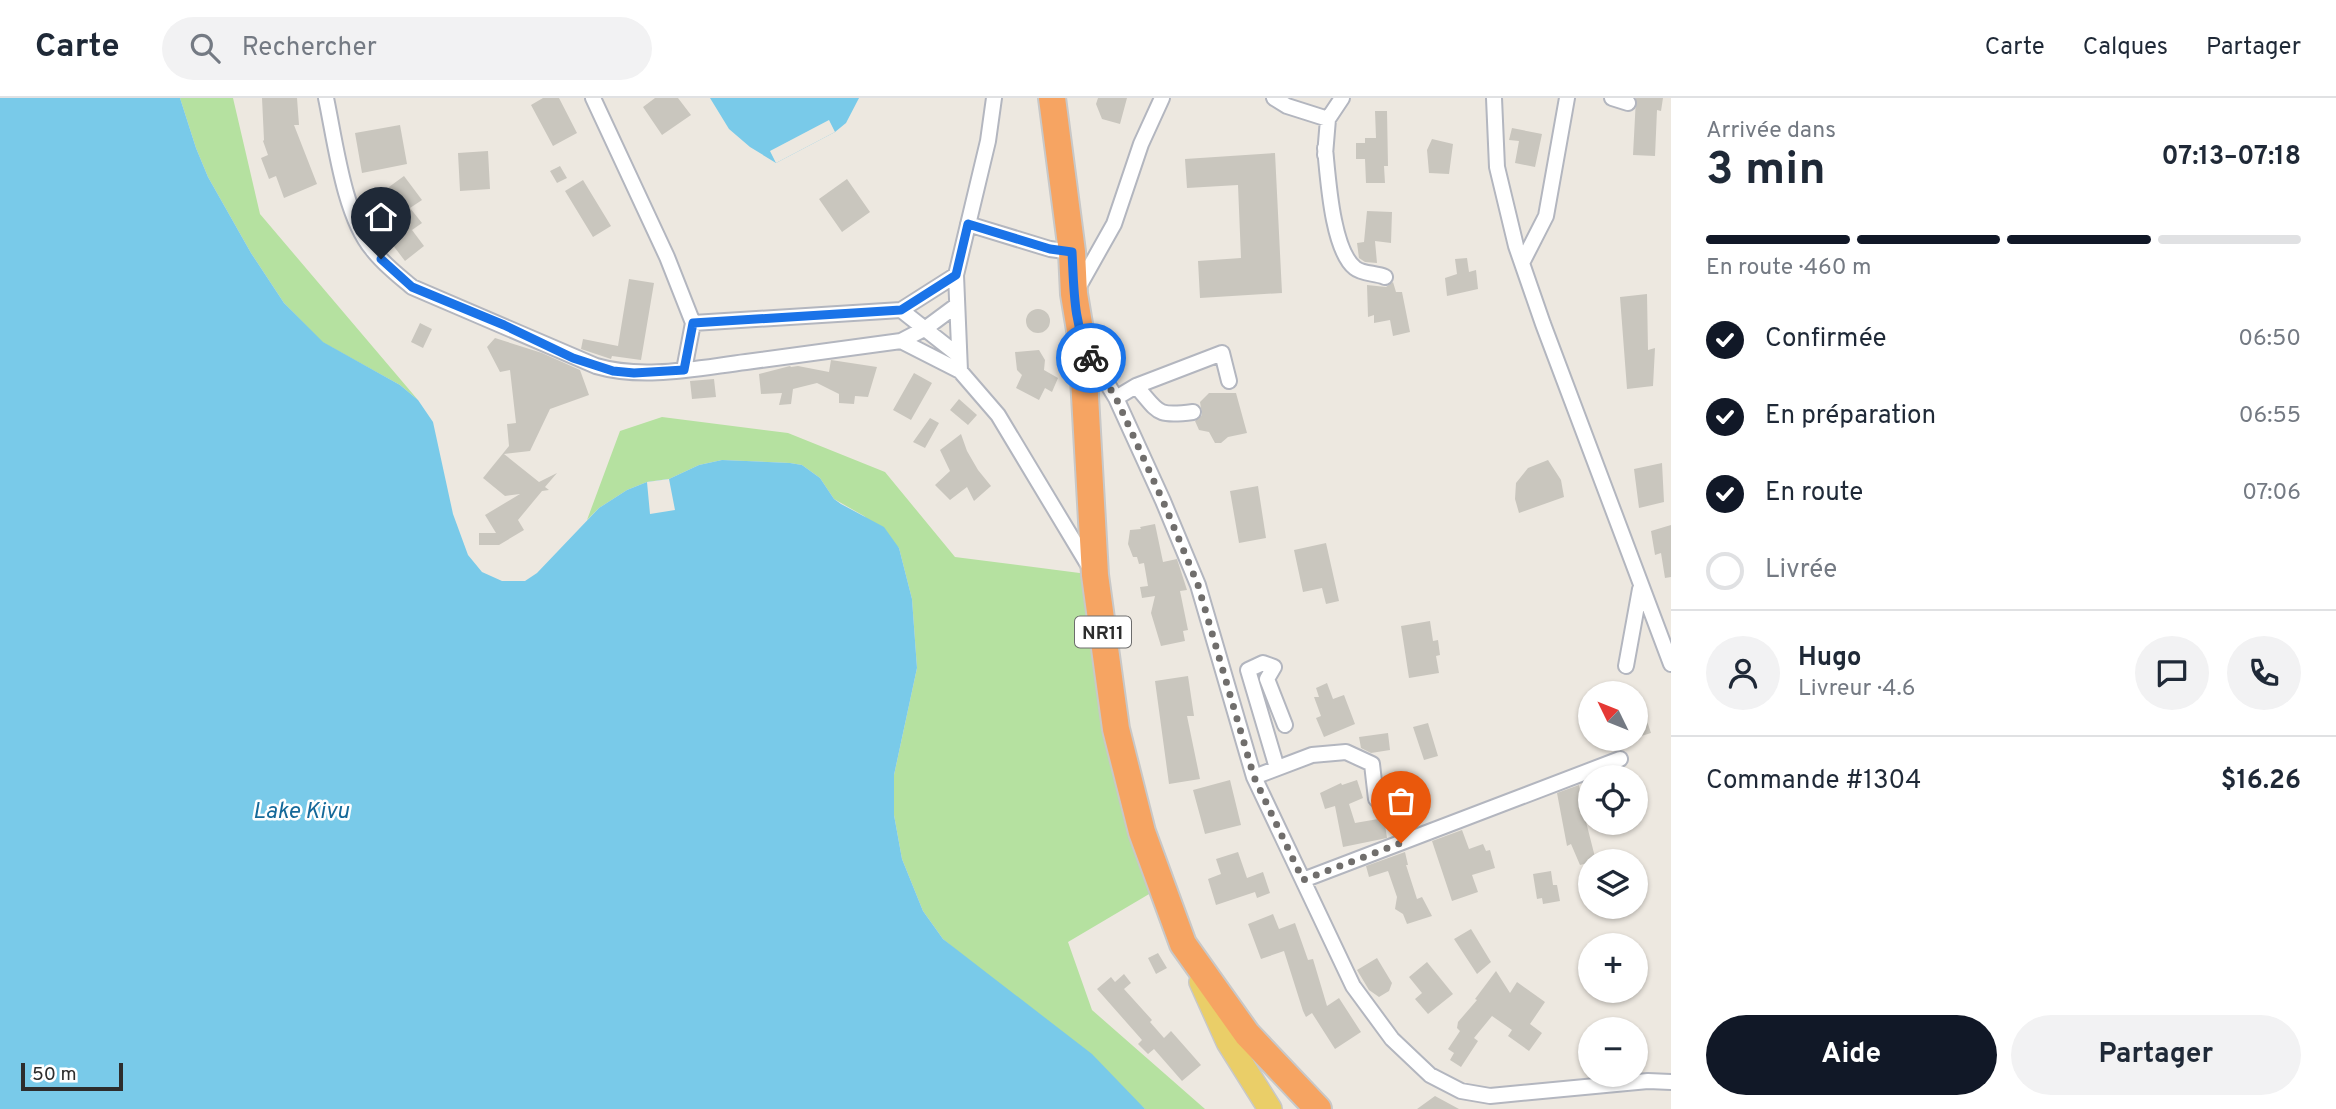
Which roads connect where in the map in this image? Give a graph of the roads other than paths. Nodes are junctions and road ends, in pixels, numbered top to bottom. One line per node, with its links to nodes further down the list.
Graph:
1 (326, 98): 28 (street)
2 (593, 98): 23 (street)
3 (994, 98): 15 (street)
4 (1052, 98): 16 (highway, NR11)
5 (1162, 98): 20 (street)
6 (1274, 98): 12 (street)
7 (1342, 98): 12 (street)
8 (1494, 98): 17 (street)
9 (1567, 98): 17 (street)
10 (1612, 98): 11 (street)
11 (1628, 103)
12 (1328, 119): 13 (street)
13 (1325, 148): 14 (street); 19 (street)
14 (1322, 186)
15 (968, 224): 16 (street); 18 (street)
16 (1072, 252): 20 (highway, NR11)
17 (1522, 263): 35 (street)
18 (956, 275): 21 (street); 22 (street)
19 (1385, 277)
20 (1074, 294): 26 (highway, NR11)
21 (957, 305): 24 (street); 27 (street)
22 (901, 310): 23 (street); 24 (street)
23 (693, 323): 28 (street)
24 (926, 328): 25 (street); 27 (street)
25 (901, 341): 28 (street); 29 (street)
26 (1082, 342): 32 (street); 34 (highway, NR11)
27 (958, 355): 29 (street)
28 (684, 370)
29 (960, 371): 34 (street)
30 (1229, 381): 31 (street)
31 (1136, 386): 32 (street); 33 (street)
32 (1116, 398): 41 (street)
33 (1193, 412)
34 (1095, 575): 44 (highway, NR11)
35 (1641, 586): 36 (street); 37 (street)
36 (1671, 664)
37 (1626, 666)
38 (1285, 725): 40 (street)
39 (1620, 758): 43 (street)
40 (1277, 768): 41 (street); 42 (street)
41 (1254, 777): 43 (street)
42 (1376, 799)
43 (1303, 880): 45 (street)
44 (1184, 944): 46 (main road); 47 (highway, NR11)
45 (1671, 1082)
46 (1270, 1109)
47 (1318, 1109)

